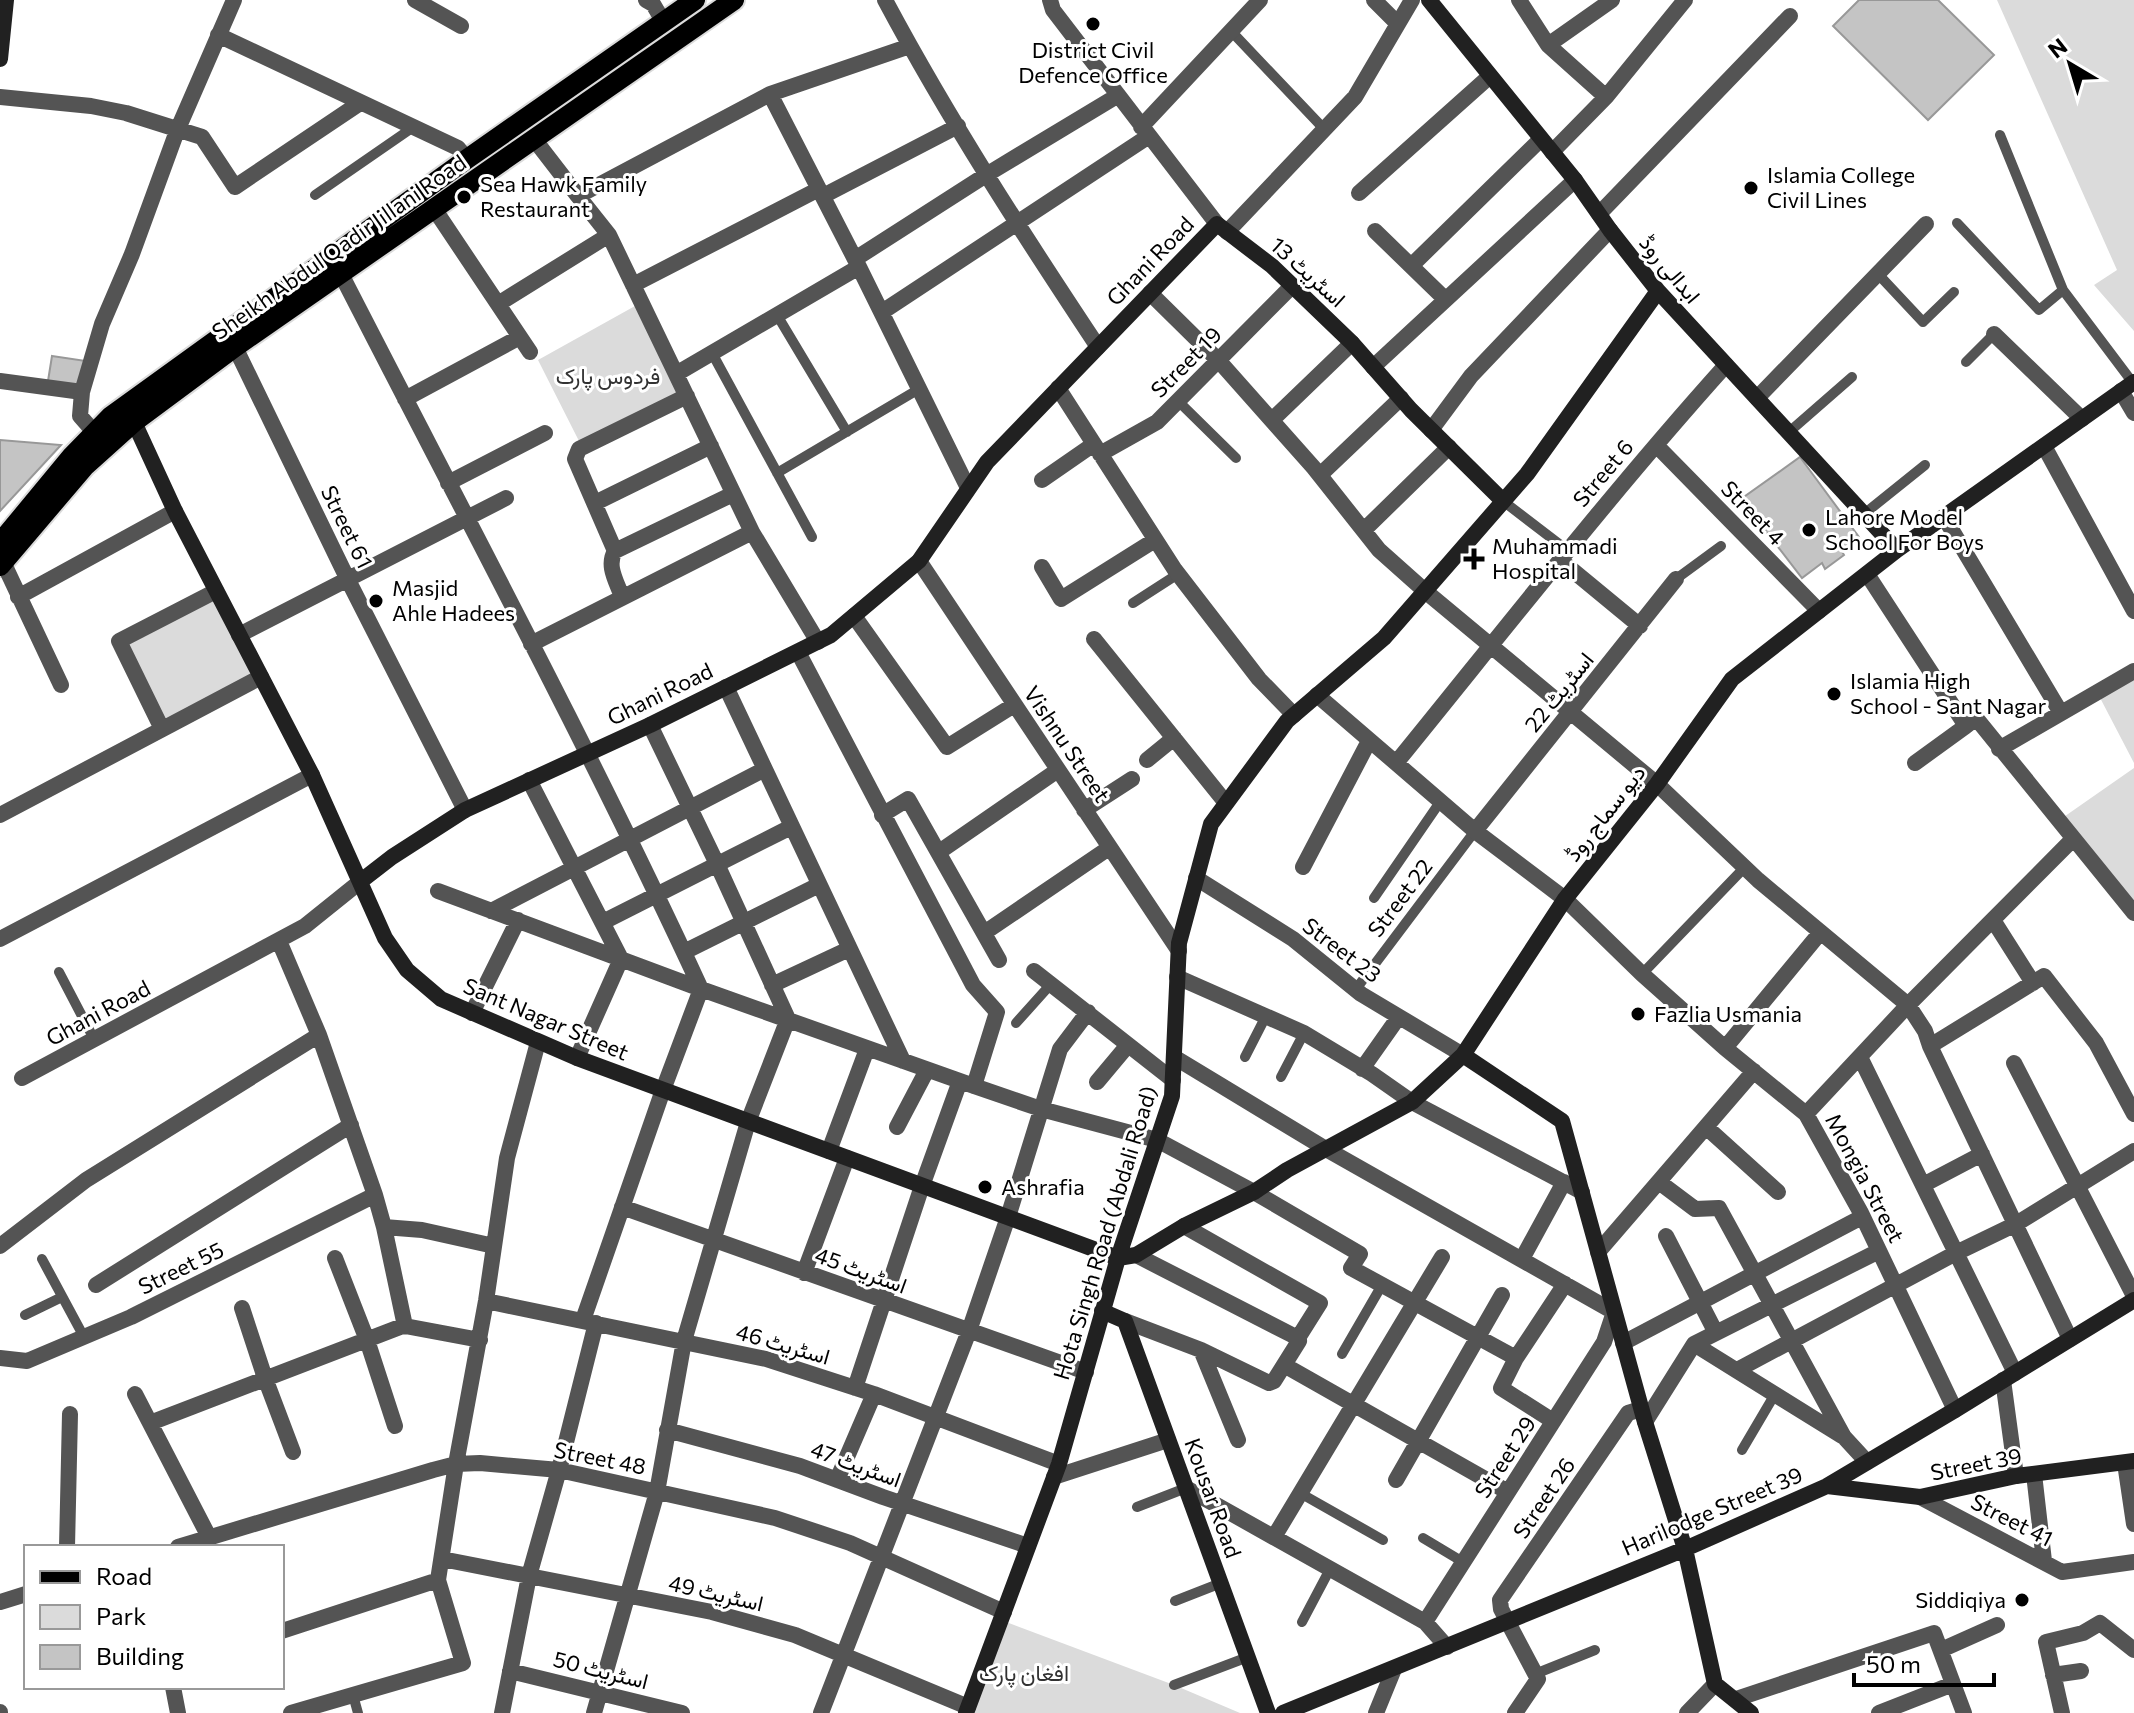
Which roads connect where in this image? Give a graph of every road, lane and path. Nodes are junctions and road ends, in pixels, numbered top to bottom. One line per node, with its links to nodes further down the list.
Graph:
1 (6, 0): 18 (street)
2 (234, 0): 22 (street)
3 (415, 0): 20 (street)
4 (646, 0): 17 (street)
5 (695, 0): 17 (main road, Sheikh Abdul Qadir Jillani Road)
6 (734, 0): 38 (main road, Sheikh Abdul Qadir Jillani Road)
7 (885, 0): 24 (street)
8 (1050, 0): 28 (street, اسٹریٹ 13)
9 (1260, 0): 21 (street)
10 (1374, 0): 19 (street)
11 (1412, 0): 19 (street)
12 (1429, 0): 26 (street, ابدالی روڈ)
13 (1519, 0): 23 (street)
14 (1612, 0): 23 (street)
15 (1685, 0): 30 (street)
16 (1790, 16): 48 (street)
17 (663, 21): 40 (main road, Sheikh Abdul Qadir Jillani Road)
18 (2, 23): 25 (street)
19 (1398, 24): 34 (street)
20 (461, 26)
21 (1231, 31): 34 (lane); 36 (street)
22 (218, 35): 31 (street); 35 (street)
23 (1548, 45): 30 (street)
24 (910, 46): 27 (street); 32 (street)
25 (0, 59)
26 (1490, 76): 39 (street, ابدالی روڈ); 44 (street)
27 (770, 94): 43 (street); 46 (street)
28 (1117, 96): 36 (street, اسٹریٹ 13); 41 (street)
29 (0, 97): 35 (street)
30 (1606, 97): 39 (street)
31 (360, 103): 33 (street); 35 (street)
32 (958, 126): 41 (street); 43 (street)
33 (412, 128): 40 (street); 45 (lane)
34 (1325, 130): 52 (street)
35 (177, 131): 85 (street)
36 (1145, 132): 51 (street); 52 (street, اسٹریٹ 13)
37 (2000, 135): 62 (lane)
38 (534, 139): 46 (street); 47 (main road, Sheikh Abdul Qadir Jillani Road)
39 (1547, 146): 42 (street, ابدالی روڈ); 57 (street)
40 (467, 159): 96 (main road, Sheikh Abdul Qadir Jillani Road)
41 (986, 175): 51 (street); 56 (street)
42 (1575, 180): 48 (street, ابدالی روڈ); 66 (street)
43 (821, 192): 56 (street); 60 (street)
44 (1359, 193)
45 (315, 195)
46 (578, 196): 55 (street)
47 (435, 210): 58 (main road, Sheikh Abdul Qadir Jillani Road); 67 (street)
48 (1599, 214): 53 (street, ابدالی روڈ)
49 (1957, 223): 62 (lane)
50 (1926, 224): 59 (street)
51 (1017, 225): 68 (street); 73 (street)
52 (1222, 228): 61 (street, اسٹریٹ 13); 65 (street, Ghani Road)
53 (1610, 230): 63 (street, ابدالی روڈ); 95 (street)
54 (1375, 231): 57 (street)
55 (609, 235): 60 (street); 67 (street)
56 (857, 263): 68 (street); 69 (street)
57 (1411, 266): 66 (street)
58 (341, 274): 72 (main road, Sheikh Abdul Qadir Jillani Road); 89 (street)
59 (1878, 274): 64 (lane); 88 (street)
60 (633, 285): 79 (street)
61 (1292, 286): 71 (street, اسٹریٹ 13); 75 (street, Street 19)
62 (2063, 290): 82 (lane)
63 (1658, 291): 77 (street, ابدالی روڈ); 114 (street, Hota Singh Road (Abdali Road))
64 (1954, 292)
65 (1150, 293): 73 (street, Ghani Road); 75 (street)
66 (1445, 299): 78 (street)
67 (498, 304): 89 (street)
68 (882, 312): 84 (street)
69 (777, 315): 74 (street); 97 (lane)
70 (1994, 334): 76 (lane); 92 (street)
71 (1352, 343): 78 (street, اسٹریٹ 13); 93 (street)
72 (235, 347): 94 (main road, Sheikh Abdul Qadir Jillani Road); 134 (street, Street 61)
73 (1098, 347): 83 (street, Ghani Road)
74 (712, 353): 79 (street); 107 (lane)
75 (1219, 361): 90 (street, Street 19); 93 (street)
76 (1966, 362)
77 (1726, 365): 88 (street, ابدالی روڈ); 100 (street, Street 6)
78 (1373, 367): 87 (street, اسٹریٹ 13)
79 (676, 374): 86 (street)
80 (1852, 377): 98 (lane)
81 (0, 381): 85 (street)
82 (2130, 385): 91 (street); 92 (street, دیو سماج روڈ)
83 (1058, 388): 104 (street); 111 (street, Ghani Road)
84 (919, 389): 97 (lane); 111 (street)
85 (82, 392): 96 (street)
86 (687, 396): 101 (street); 115 (street)
87 (1401, 398): 95 (street, اسٹریٹ 13); 108 (street)
88 (1757, 398): 98 (street, ابدالی روڈ)
89 (405, 399): 110 (street)
90 (1178, 401): 104 (street, Street 19); 105 (lane)
91 (2134, 413)
92 (2082, 419): 102 (street, دیو سماج روڈ)
93 (1272, 420): 108 (street)
94 (134, 422): 116 (street, Sant Nagar Street); 128 (main road, Sheikh Abdul Qadir Jillani Road)
95 (1431, 430): 103 (street, اسٹریٹ 13)
96 (94, 432): 128 (main road, Sheikh Abdul Qadir Jillani Road)
97 (847, 432): 107 (lane)
98 (1789, 432): 117 (street, ابدالی روڈ)
99 (545, 433): 110 (street)
100 (1656, 445): 127 (street, Street 6); 140 (street, Street 4)
101 (711, 446): 112 (street); 115 (street)
102 (2044, 446): 118 (street, دیو سماج روڈ); 141 (street)
103 (1449, 447): 114 (street, اسٹریٹ 13); 120 (street)
104 (1097, 449): 109 (street, Street 19); 123 (street)
105 (1236, 458)
106 (1925, 465): 117 (lane)
107 (777, 473): 122 (lane)
108 (1320, 475): 120 (street)
109 (1042, 480)
110 (448, 483): 119 (street)
111 (968, 488): 129 (street, Ghani Road)
112 (733, 494): 121 (street); 126 (street)
113 (506, 498): 119 (street)
114 (1503, 501): 127 (lane, اسٹریٹ 13); 136 (street, Hota Singh Road (Abdali Road))
115 (595, 503): 126 (street)
116 (175, 511): 135 (street, Sant Nagar Street); 137 (street)
117 (1864, 514): 125 (street, ابدالی روڈ)
118 (1944, 517): 125 (street, دیو سماج روڈ); 157 (street)
119 (466, 519): 134 (street); 147 (street)
120 (1364, 530): 136 (street)
121 (752, 532): 138 (street); 146 (street)
122 (812, 537)
123 (1155, 540): 130 (street); 131 (street)
124 (1721, 546): 133 (lane)
125 (1897, 550): 132 (street, دیو سماج روڈ)
126 (615, 551): 138 (street)
127 (1564, 555): 143 (street); 148 (street, Street 6)
128 (1, 557): 137 (street)
129 (919, 561): 142 (street, Ghani Road); 155 (street, Vishnu Street)
130 (1042, 567)
131 (1178, 574): 139 (lane); 158 (street)
132 (1867, 574): 140 (street, دیو سماج روڈ); 160 (street)
133 (1676, 579): 143 (street, اسٹریٹ 22)
134 (348, 580): 144 (street); 178 (street, Street 61)
135 (216, 591): 144 (street, Sant Nagar Street); 161 (street)
136 (1425, 591): 148 (street); 154 (street, Hota Singh Road (Abdali Road))
137 (18, 597): 152 (street)
138 (622, 597): 147 (street)
139 (1133, 603)
140 (1819, 611): 174 (street, دیو سماج روڈ)
141 (2134, 611)
142 (854, 616): 146 (street, Ghani Road); 155 (street)
143 (1640, 626): 156 (street, اسٹریٹ 22)
144 (239, 635): 151 (street, Sant Nagar Street)
145 (1094, 639): 162 (street)
146 (818, 642): 149 (street, Ghani Road)
147 (531, 644): 165 (street)
148 (1491, 646): 156 (street); 167 (street, Street 6)
149 (798, 652): 153 (street, Ghani Road); 181 (street)
150 (2134, 671): 157 (street)
151 (261, 677): 161 (street); 171 (street, Sant Nagar Street)
152 (61, 685)
153 (726, 687): 159 (street, Ghani Road); 169 (street)
154 (1317, 695): 158 (street, Hota Singh Road (Abdali Road)); 163 (street, Mongia Street)
155 (1014, 705): 170 (street, Vishnu Street)
156 (1571, 711): 174 (street); 183 (street, اسٹریٹ 22)
157 (2061, 713): 164 (street)
158 (1294, 715): 176 (street, Hota Singh Road (Abdali Road))
159 (650, 725): 165 (street, Ghani Road); 177 (street)
160 (1966, 726): 164 (street); 168 (street)
161 (162, 729): 180 (street)
162 (1174, 738): 166 (street); 176 (street)
163 (1369, 741): 167 (street, Mongia Street); 190 (street)
164 (1999, 749): 185 (street)
165 (588, 753): 173 (street, Ghani Road); 184 (street)
166 (1147, 760)
167 (1396, 763): 175 (street, Mongia Street)
168 (1915, 763)
169 (763, 770): 177 (street); 182 (street)
170 (1058, 770): 179 (street, Vishnu Street); 187 (street)
171 (312, 775): 193 (street, Sant Nagar Street); 207 (street)
172 (1132, 779): 179 (street)
173 (529, 780): 178 (street, Ghani Road); 189 (street)
174 (1657, 784): 191 (street); 198 (street, دیو سماج روڈ)
175 (1440, 802): 183 (street, Mongia Street); 197 (lane)
176 (1226, 803): 192 (street, Hota Singh Road (Abdali Road))
177 (689, 807): 184 (street); 188 (street)
178 (465, 810): 193 (street, Ghani Road)
179 (1084, 810): 186 (street, Vishnu Street)
180 (0, 815)
181 (882, 815): 187 (street); 252 (street)
182 (791, 827): 188 (street); 194 (street)
183 (1475, 831): 198 (street, Mongia Street); 222 (lane, Street 22)
184 (630, 838): 189 (street); 196 (street)
185 (2073, 839): 200 (street); 202 (street)
186 (1109, 848): 205 (street); 210 (street, Vishnu Street)
187 (939, 852): 205 (street)
188 (717, 864): 196 (street); 204 (street)
189 (574, 867): 199 (street); 203 (street)
190 (1303, 867)
191 (1745, 867): 206 (street); 216 (lane)
192 (1196, 878): 210 (street, Hota Singh Road (Abdali Road)); 222 (street, Street 23)
193 (361, 881): 208 (street, Ghani Road); 225 (street, Sant Nagar Street)
194 (819, 885): 204 (street); 209 (street)
195 (438, 891): 199 (street)
196 (657, 894): 203 (street); 211 (street)
197 (1374, 898)
198 (1565, 899): 216 (street, Mongia Street); 238 (street, دیو سماج روڈ)
199 (491, 911): 201 (street)
200 (2134, 913)
201 (518, 920): 212 (street); 225 (street)
202 (1993, 920): 218 (street); 223 (street)
203 (603, 922): 212 (street)
204 (743, 922): 211 (street); 220 (street)
205 (984, 933): 213 (street)
206 (1820, 933): 223 (street); 236 (street)
207 (0, 939)
208 (279, 941): 231 (street); 232 (street, Ghani Road)
209 (849, 949): 220 (street); 243 (street)
210 (1179, 951): 217 (street, Hota Singh Road (Abdali Road))
211 (684, 952): 221 (street)
212 (621, 959): 221 (street); 242 (street)
213 (999, 960)
214 (1034, 971): 219 (street)
215 (59, 972): 232 (lane)
216 (1642, 974): 236 (street, Mongia Street)
217 (1177, 977): 226 (street); 239 (street, Hota Singh Road (Abdali Road))
218 (2038, 980): 235 (street); 257 (street)
219 (1051, 984): 224 (street); 229 (lane)
220 (772, 985): 228 (street)
221 (701, 989): 228 (street); 253 (street)
222 (1356, 989): 227 (street, Street 23)
223 (1908, 1005): 235 (street); 241 (street)
224 (1088, 1012): 234 (street); 255 (street)
225 (472, 1013): 233 (street, Sant Nagar Street)
226 (1266, 1016): 230 (street); 240 (lane)
227 (1398, 1018): 238 (street, Street 23); 245 (street)
228 (788, 1019): 237 (street); 258 (street)
229 (1016, 1023)
230 (1304, 1033): 245 (street); 248 (lane)
231 (319, 1035): 259 (street); 285 (street)
232 (94, 1039): 249 (street, Ghani Road)
233 (538, 1042): 242 (street, Sant Nagar Street); 286 (street)
234 (1128, 1045): 250 (street); 251 (street)
235 (1930, 1046): 266 (street)
236 (1725, 1048): 247 (street, Mongia Street)
237 (867, 1049): 243 (street); 264 (street)
238 (1463, 1055): 254 (street, دیو سماج روڈ); 274 (street)
239 (1174, 1057): 250 (street, Hota Singh Road (Abdali Road)); 263 (street)
240 (1245, 1057)
241 (1860, 1057): 256 (street); 270 (street)
242 (577, 1058): 253 (street, Sant Nagar Street)
243 (903, 1061): 246 (street)
244 (2014, 1063): 271 (street)
245 (1362, 1069): 254 (street)
246 (927, 1070): 252 (street); 260 (street)
247 (1754, 1071): 256 (street, Mongia Street); 261 (street)
248 (1281, 1077)
249 (22, 1078)
250 (1173, 1080): 262 (street, Hota Singh Road (Abdali Road))
251 (1097, 1082)
252 (967, 1084): 255 (street); 272 (street)
253 (663, 1090): 258 (street, Sant Nagar Street); 277 (street)
254 (1412, 1102): 263 (street, دیو سماج روڈ); 268 (street)
255 (1041, 1109): 262 (street); 278 (street)
256 (1806, 1114): 279 (street, Mongia Street)
257 (2134, 1114)
258 (748, 1122): 264 (street, Sant Nagar Street); 284 (street)
259 (351, 1125): 276 (street); 299 (street)
260 (897, 1127)
261 (1706, 1127): 269 (street); 275 (street)
262 (1157, 1140): 273 (street); 293 (street, Hota Singh Road (Abdali Road))
263 (1326, 1149): 273 (street, دیو سماج روڈ); 295 (street)
264 (829, 1151): 267 (street, Sant Nagar Street)
265 (2134, 1151): 271 (street)
266 (1982, 1154): 270 (street); 280 (street)
267 (847, 1158): 272 (street, Sant Nagar Street); 296 (street)
268 (1564, 1182): 274 (street); 295 (street)
269 (1659, 1182): 288 (street); 297 (street)
270 (1923, 1185): 289 (street)
271 (2077, 1185): 280 (street); 304 (street)
272 (922, 1186): 278 (street, Sant Nagar Street); 306 (street)
273 (1254, 1192): 281 (street, دیو سماج روڈ); 300 (street)
274 (1582, 1192): 288 (street)
275 (1778, 1192)
276 (375, 1195): 282 (street); 319 (street, Street 55)
277 (622, 1207): 284 (street, اسٹریٹ 45); 315 (street)
278 (1008, 1217): 293 (street, Sant Nagar Street); 317 (street)
279 (1862, 1217): 287 (street, Mongia Street); 297 (street)
280 (2016, 1224): 289 (street); 322 (street)
281 (1184, 1226): 290 (street, دیو سماج روڈ); 320 (street)
282 (384, 1227): 286 (street); 316 (street)
283 (1666, 1236): 308 (street)
284 (713, 1239): 296 (street, اسٹریٹ 45); 325 (street)
285 (0, 1246)
286 (494, 1246): 305 (street)
287 (1879, 1251): 301 (street, Mongia Street); 309 (street)
288 (1598, 1252): 312 (street)
289 (1956, 1253): 301 (street); 336 (street)
290 (1136, 1255): 293 (street, دیو سماج روڈ); 320 (street)
291 (1442, 1257): 307 (street)
292 (335, 1258): 323 (street)
293 (1118, 1258): 311 (street, Hota Singh Road (Abdali Road))
294 (42, 1259): 303 (lane)
295 (1522, 1259): 298 (street)
296 (804, 1273): 306 (street, اسٹریٹ 45)
297 (1755, 1274): 308 (street); 309 (street)
298 (1565, 1284): 312 (street); 332 (street)
299 (96, 1285)
300 (1382, 1285): 307 (street); 330 (lane)
301 (1895, 1286): 326 (street); 343 (street, Mongia Street)
302 (1502, 1295): 321 (street)
303 (62, 1297): 313 (lane); 319 (lane)
304 (2134, 1298): 322 (street, Harilodge Street 39)
305 (486, 1301): 315 (street, اسٹریٹ 46); 324 (street)
306 (883, 1301): 317 (street, اسٹریٹ 45); 338 (street)
307 (1415, 1303): 321 (street); 342 (street)
308 (1700, 1303): 318 (street); 327 (street)
309 (1772, 1305): 318 (street); 326 (street)
310 (242, 1308): 337 (street)
311 (1102, 1311): 314 (street); 335 (street, Hota Singh Road (Abdali Road))
312 (1614, 1312): 327 (street); 347 (street, Street 29)
313 (25, 1315)
314 (1125, 1321): 329 (street); 352 (street, Kousar Road)
315 (590, 1322): 325 (street, اسٹریٹ 46); 360 (street)
316 (405, 1326): 323 (street); 324 (street)
317 (969, 1331): 335 (street, اسٹریٹ 45); 346 (street)
318 (1716, 1333): 328 (street)
319 (84, 1337): 331 (street, Street 55)
320 (1298, 1338): 333 (street)
321 (1479, 1338): 332 (street); 354 (street)
322 (2070, 1339): 336 (street, Harilodge Street 39)
323 (367, 1340): 337 (street); 349 (street)
324 (480, 1340): 359 (street)
325 (684, 1341): 338 (street, اسٹریٹ 46); 350 (street)
326 (1792, 1341): 334 (street); 351 (street)
327 (1623, 1343): 345 (street)
328 (1694, 1344): 334 (street); 345 (street)
329 (1201, 1350): 333 (street); 353 (street)
330 (1342, 1354)
331 (0, 1358)
332 (1516, 1358): 347 (street)
333 (1284, 1365): 342 (street)
334 (1737, 1370): 341 (street)
335 (1086, 1372): 361 (street, Hota Singh Road (Abdali Road))
336 (2009, 1377): 343 (street, Harilodge Street 39); 363 (street)
337 (265, 1378): 348 (street); 356 (street)
338 (855, 1388): 340 (street, اسٹریٹ 46)
339 (135, 1394): 348 (street)
340 (874, 1394): 346 (street, اسٹریٹ 46); 364 (street)
341 (1775, 1394): 351 (street); 355 (lane)
342 (1354, 1405): 354 (street); 370 (street)
343 (1955, 1410): 357 (street, Harilodge Street 39)
344 (70, 1414): 379 (street)
345 (1643, 1415): 382 (street); 397 (street, Street 26)
346 (935, 1417): 361 (street, اسٹریٹ 46); 372 (street)
347 (1553, 1421): 369 (street, Street 29)
348 (150, 1423): 375 (street)
349 (395, 1426)
350 (667, 1430): 364 (street, اسٹریٹ 47); 368 (street)
351 (1844, 1437): 357 (street)
352 (1168, 1440): 361 (street); 367 (street, Kousar Road)
353 (1238, 1440)
354 (1418, 1441): 365 (street); 369 (street)
355 (1742, 1450)
356 (293, 1452)
357 (1867, 1462): 366 (street, Harilodge Street 39)
358 (2130, 1462): 362 (street, Street 39); 374 (street)
359 (456, 1464): 360 (street, Street 48); 375 (street, Street 48); 384 (street)
360 (559, 1470): 368 (street, Street 48); 389 (street)
361 (1057, 1470): 381 (street, Hota Singh Road (Abdali Road))
362 (2034, 1474): 363 (street, Street 39); 385 (street)
363 (2016, 1476): 371 (street, Street 39)
364 (837, 1480): 372 (street, اسٹریٹ 47)
365 (1396, 1480)
366 (1827, 1486): 371 (street, Street 39); 382 (street, Harilodge Street 39)
367 (1186, 1488): 373 (lane); 376 (street); 391 (street, Kousar Road)
368 (657, 1492): 383 (street, Street 48); 393 (street)
369 (1508, 1492): 386 (street, Street 29)
370 (1300, 1493): 376 (street); 378 (lane)
371 (1920, 1497): 385 (street, Street 41)
372 (903, 1504): 381 (street, اسٹریٹ 47); 383 (street)
373 (1137, 1507)
374 (2134, 1524)
375 (209, 1537): 380 (street, Street 48)
376 (1274, 1537): 388 (street)
377 (1423, 1538): 386 (lane)
378 (1383, 1540)
379 (67, 1545)
380 (184, 1545)
381 (1028, 1546): 396 (street, Hota Singh Road (Abdali Road))
382 (1685, 1549): 397 (street, Harilodge Street 39); 413 (street)
383 (881, 1558): 396 (street, Street 48); 406 (street)
384 (442, 1559): 389 (street, اسٹریٹ 49); 390 (street)
385 (2044, 1561): 387 (street, Street 41)
386 (1463, 1562): 399 (street, Street 29)
387 (2134, 1562)
388 (1330, 1569): 398 (lane); 399 (street)
389 (529, 1576): 393 (street, اسٹریٹ 49); 409 (street)
390 (438, 1580): 401 (street); 418 (street)
391 (1221, 1583): 394 (lane); 407 (street, Kousar Road)
392 (24, 1595): 395 (street)
393 (627, 1595): 406 (street, اسٹریٹ 49); 417 (street)
394 (1175, 1601)
395 (0, 1602)
396 (1004, 1612): 420 (street, Hota Singh Road (Abdali Road))
397 (1508, 1620): 402 (street, Harilodge Street 39); 411 (street)
398 (1302, 1622)
399 (1425, 1622): 402 (street)
400 (1997, 1625): 404 (street)
401 (284, 1630)
402 (1447, 1647): 408 (street, Harilodge Street 39)
403 (1595, 1650): 411 (lane)
404 (1941, 1650): 414 (street); 419 (street)
405 (2134, 1650): 412 (street)
406 (844, 1656): 420 (street, اسٹریٹ 49); 427 (street)
407 (1248, 1657): 415 (lane); 428 (street, Kousar Road)
408 (1394, 1669): 429 (street, Harilodge Street 39); 430 (street)
409 (510, 1671): 417 (street, اسٹریٹ 50); 424 (street)
410 (2081, 1671): 412 (street)
411 (1535, 1674): 431 (street)
412 (2053, 1675): 436 (street)
413 (1715, 1684): 419 (street); 432 (street)
414 (1953, 1684): 434 (street); 435 (street)
415 (1174, 1685)
416 (173, 1689): 421 (street)
417 (599, 1692): 425 (street); 426 (street, اسٹریٹ 50)
418 (353, 1695): 422 (street); 423 (lane)
419 (1736, 1699): 433 (street)
420 (967, 1710)
421 (178, 1713)
422 (291, 1713)
423 (358, 1713)
424 (502, 1713)
425 (594, 1713)
426 (682, 1713)
427 (821, 1713)
428 (1268, 1713)
429 (1283, 1713)
430 (1376, 1713)
431 (1515, 1713)
432 (1687, 1713)
433 (1751, 1713)
434 (1879, 1713)
435 (1964, 1713)
436 (2062, 1713)

